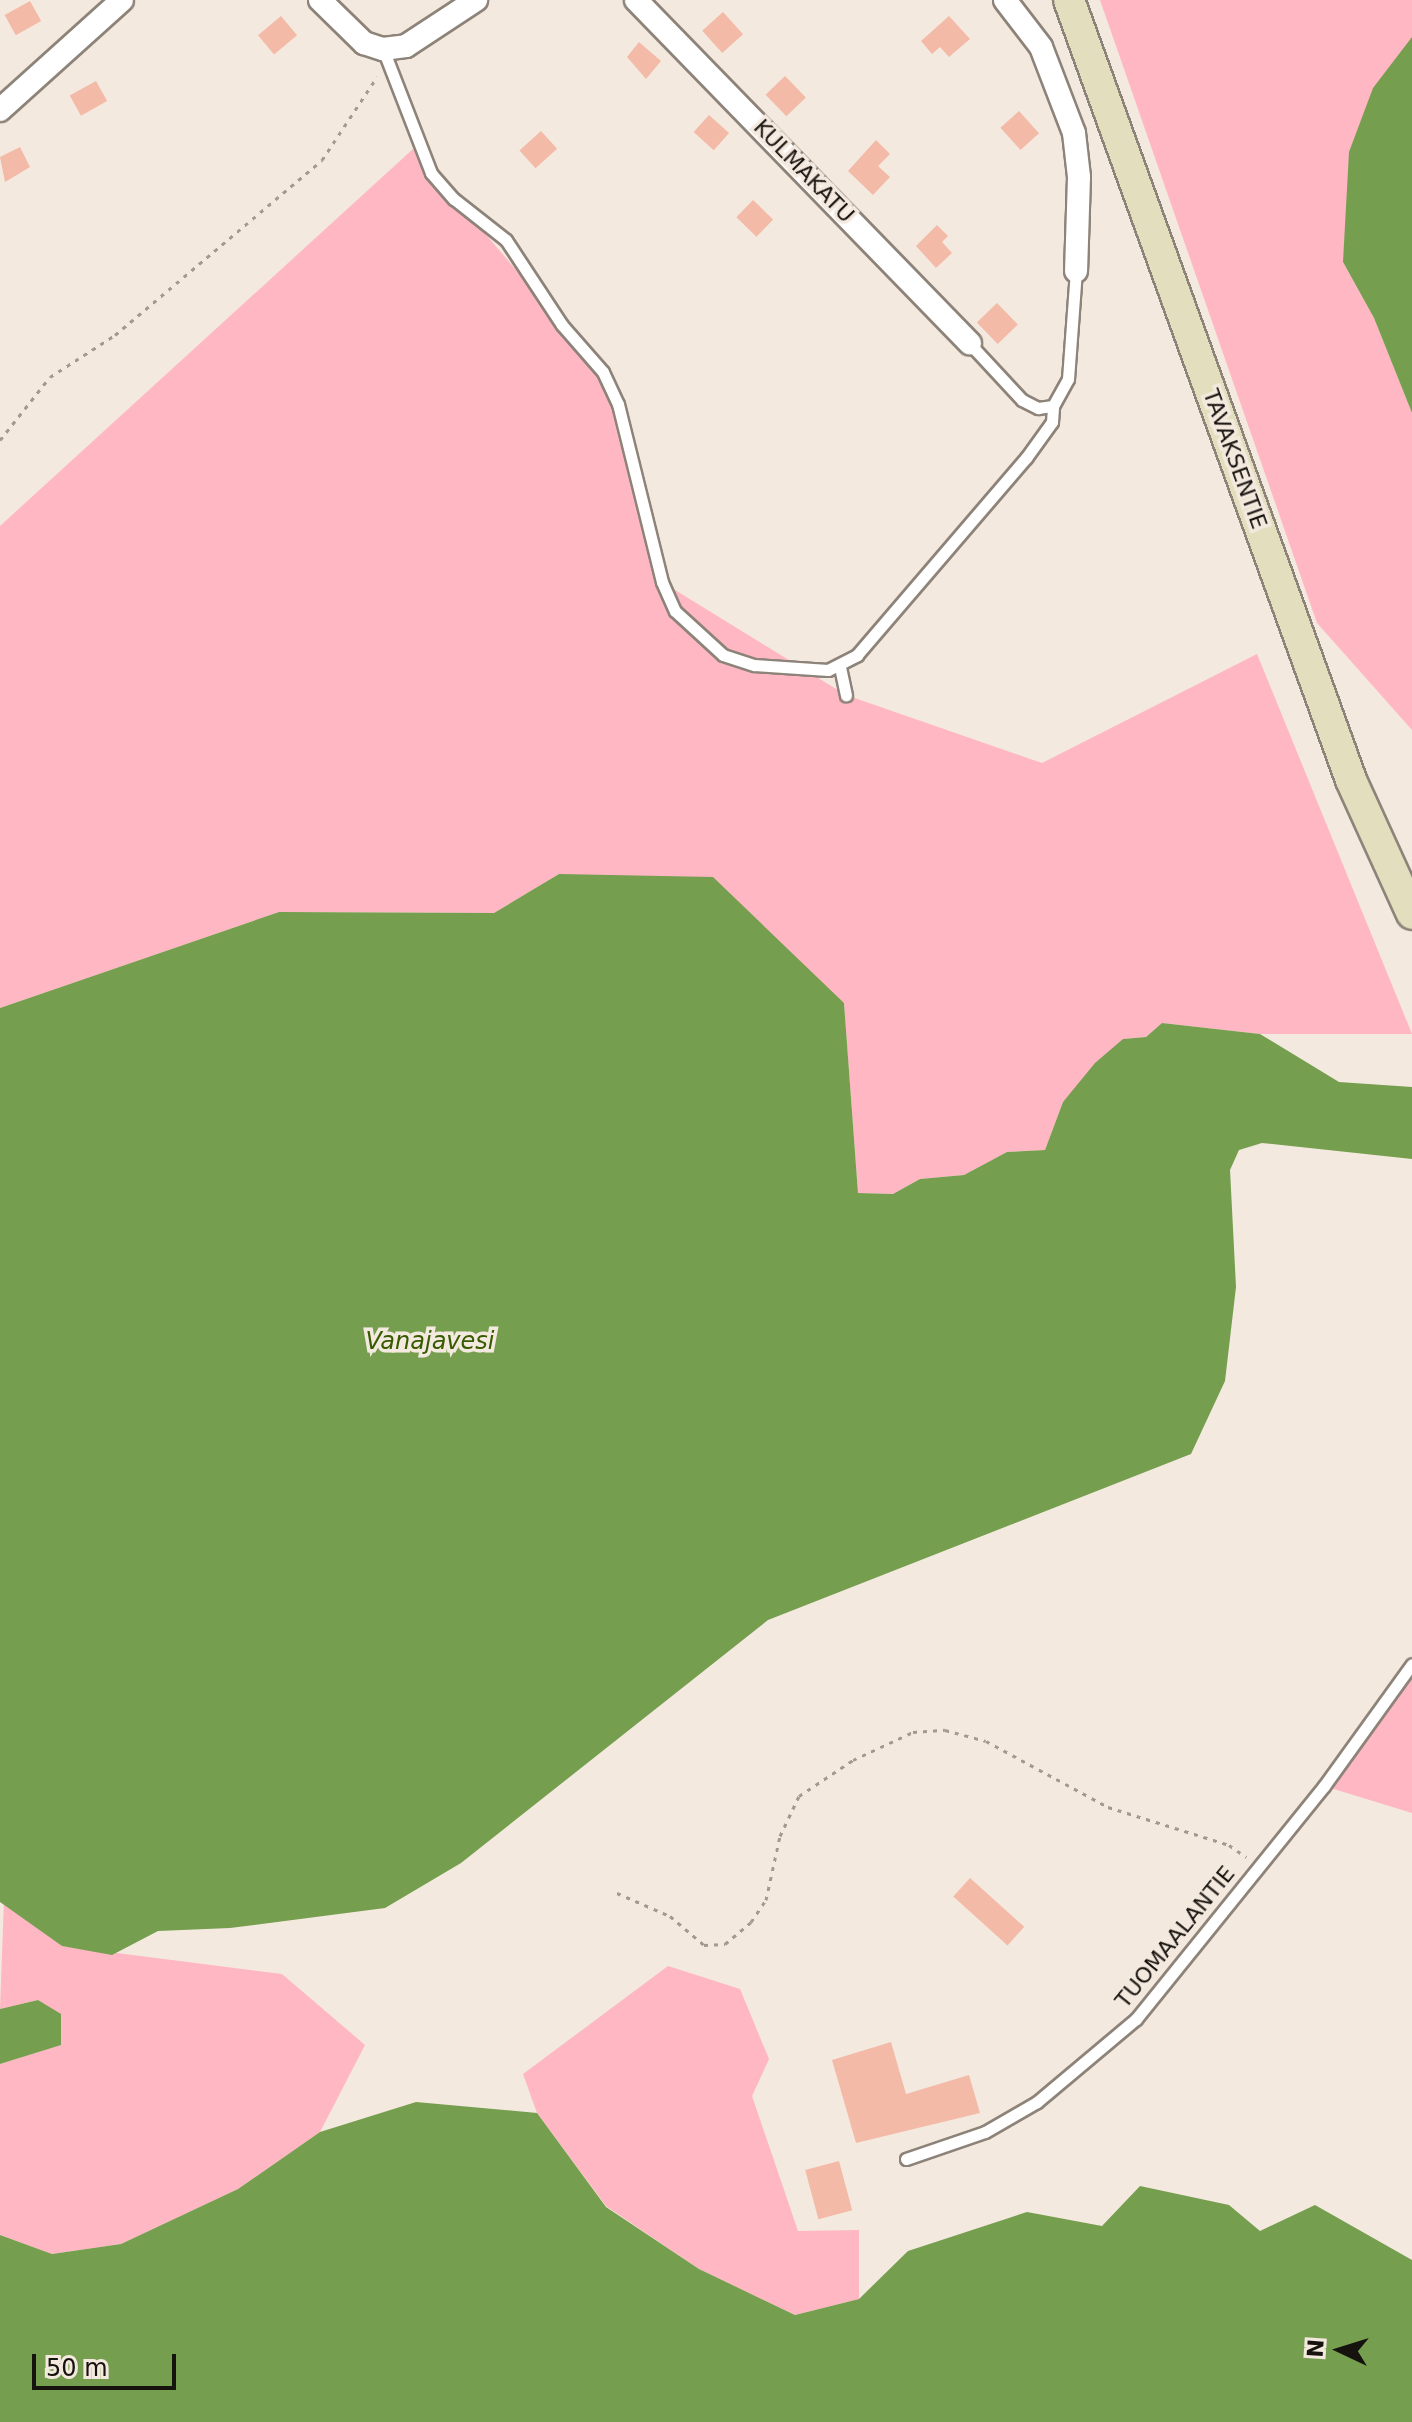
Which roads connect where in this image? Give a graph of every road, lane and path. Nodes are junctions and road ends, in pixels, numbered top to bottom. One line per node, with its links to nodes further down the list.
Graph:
1 (122, 0): 8 (street)
2 (320, 0): 7 (street)
3 (476, 0): 7 (street)
4 (636, 0): 10 (street, KULMAKATU)
5 (1005, 0): 9 (street)
6 (1069, 0): 15 (main road, TAVAKSENTIE)
7 (385, 55): 12 (path); 13 (lane)
8 (0, 110)
9 (1076, 271): 11 (lane)
10 (970, 344): 11 (lane)
11 (1053, 406): 13 (lane)
12 (0, 440)
13 (840, 667): 14 (lane)
14 (846, 695)
15 (1412, 914)
16 (1412, 1664): 17 (lane, TUOMAALANTIE)
17 (1259, 1866): 18 (path); 19 (lane, TUOMAALANTIE)
18 (617, 1893)
19 (906, 2159)

